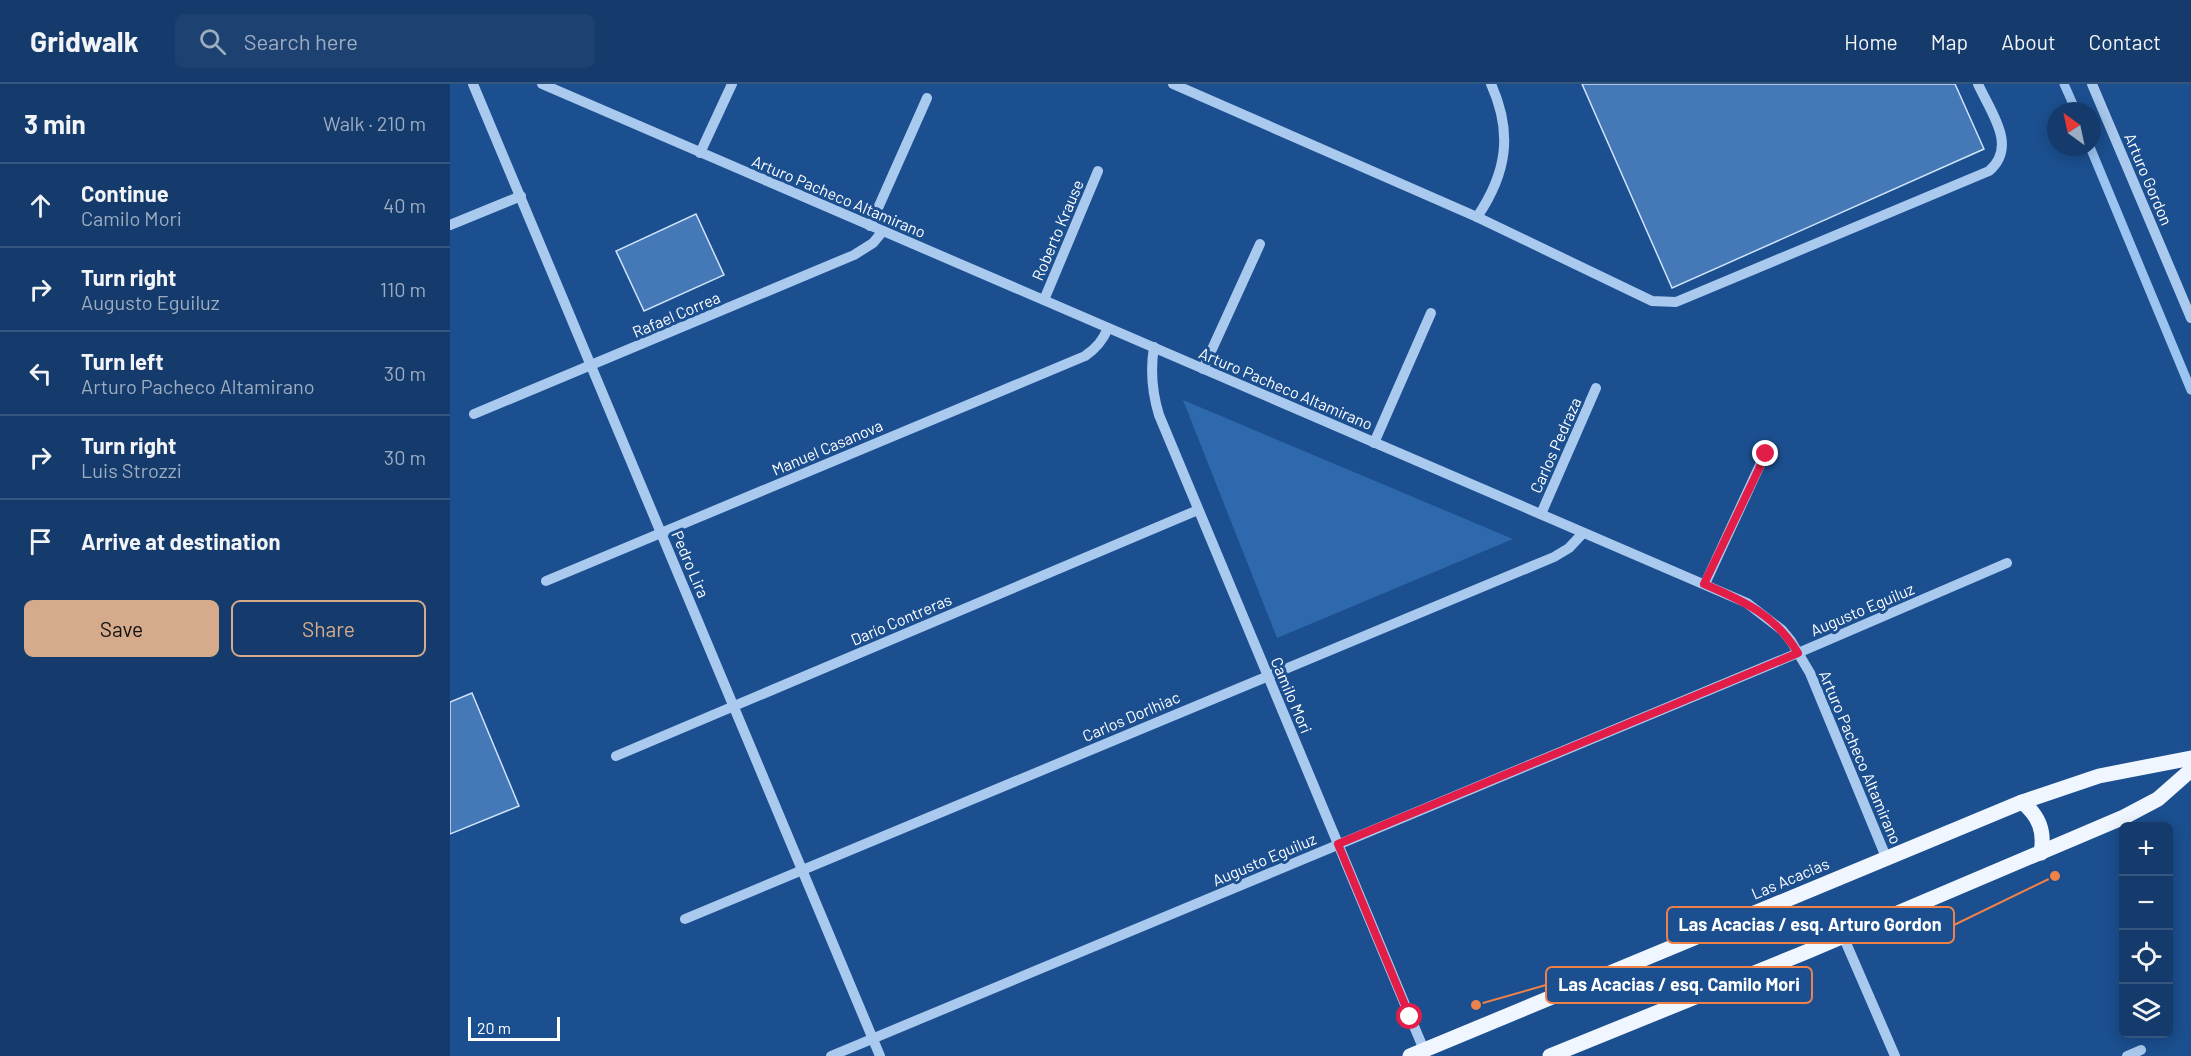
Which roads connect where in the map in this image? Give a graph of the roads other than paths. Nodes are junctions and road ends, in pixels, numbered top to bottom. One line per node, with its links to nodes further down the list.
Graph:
1 (473, 84): 11 (street, Pedro Lira)
2 (542, 84): 9 (street, Arturo Pacheco Altamirano)
3 (732, 84): 9 (street)
4 (1173, 84): 12 (street)
5 (1491, 84): 12 (street)
6 (1978, 84): 12 (street)
7 (2092, 84): 19 (street, Arturo Gordon)
8 (927, 98): 14 (street)
9 (700, 153): 14 (street, Arturo Pacheco Altamirano)
10 (1098, 171): 17 (street, Roberto Krause)
11 (521, 196): 13 (street); 22 (street, Pedro Lira)
12 (1477, 217)
13 (450, 225)
14 (870, 225): 15 (street, Arturo Pacheco Altamirano)
15 (883, 231): 17 (street, Arturo Pacheco Altamirano); 22 (street, Rafael Correa)
16 (1260, 244): 23 (street)
17 (1044, 300): 20 (street, Arturo Pacheco Altamirano)
18 (1431, 313): 26 (street)
19 (2191, 318)
20 (1108, 328): 21 (street, Arturo Pacheco Altamirano); 30 (street, Manuel Casanova)
21 (1154, 347): 23 (street, Arturo Pacheco Altamirano); 28 (street, Camilo Mori)
22 (592, 365): 25 (street, Rafael Correa); 30 (street, Pedro Lira)
23 (1203, 369): 26 (street, Arturo Pacheco Altamirano)
24 (1596, 388): 29 (street, Carlos Pedraza)
25 (474, 414)
26 (1374, 442): 29 (street, Arturo Pacheco Altamirano)
27 (1766, 454): 34 (street)
28 (1198, 510): 36 (street, Camilo Mori); 37 (street, Darío Contreras)
29 (1541, 514): 31 (street, Arturo Pacheco Altamirano)
30 (662, 532): 33 (street, Manuel Casanova); 37 (street, Pedro Lira)
31 (1583, 532): 34 (street, Arturo Pacheco Altamirano); 36 (street, Carlos Dorlhiac)
32 (2007, 563): 35 (street, Augusto Eguiluz)
33 (546, 581)
34 (1704, 584): 35 (street, Arturo Pacheco Altamirano)
35 (1798, 653): 42 (street, Augusto Eguiluz); 44 (street, Arturo Pacheco Altamirano)
36 (1268, 675): 42 (street, Camilo Mori); 45 (street, Carlos Dorlhiac)
37 (734, 706): 38 (street, Darío Contreras); 45 (street, Pedro Lira)
38 (616, 756)
39 (2191, 758): 41 (main road, Las Acacias)
40 (2191, 770): 43 (main road)
41 (2022, 802): 43 (main road); 44 (main road, Las Acacias)
42 (1338, 844): 48 (street, Augusto Eguiluz); 50 (street, Camilo Mori)
43 (2041, 853): 47 (main road)
44 (1886, 857): 50 (main road, Las Acacias)
45 (803, 870): 46 (street, Carlos Dorlhiac); 48 (street, Pedro Lira)
46 (685, 919)
47 (1844, 936): 53 (main road); 54 (street)
48 (873, 1038): 51 (street, Augusto Eguiluz); 52 (street, Pedro Lira)
49 (2141, 1050): 55 (street)
50 (1417, 1053)
51 (831, 1056)
52 (880, 1056)
53 (1550, 1056)
54 (1895, 1056)
55 (2127, 1056)

